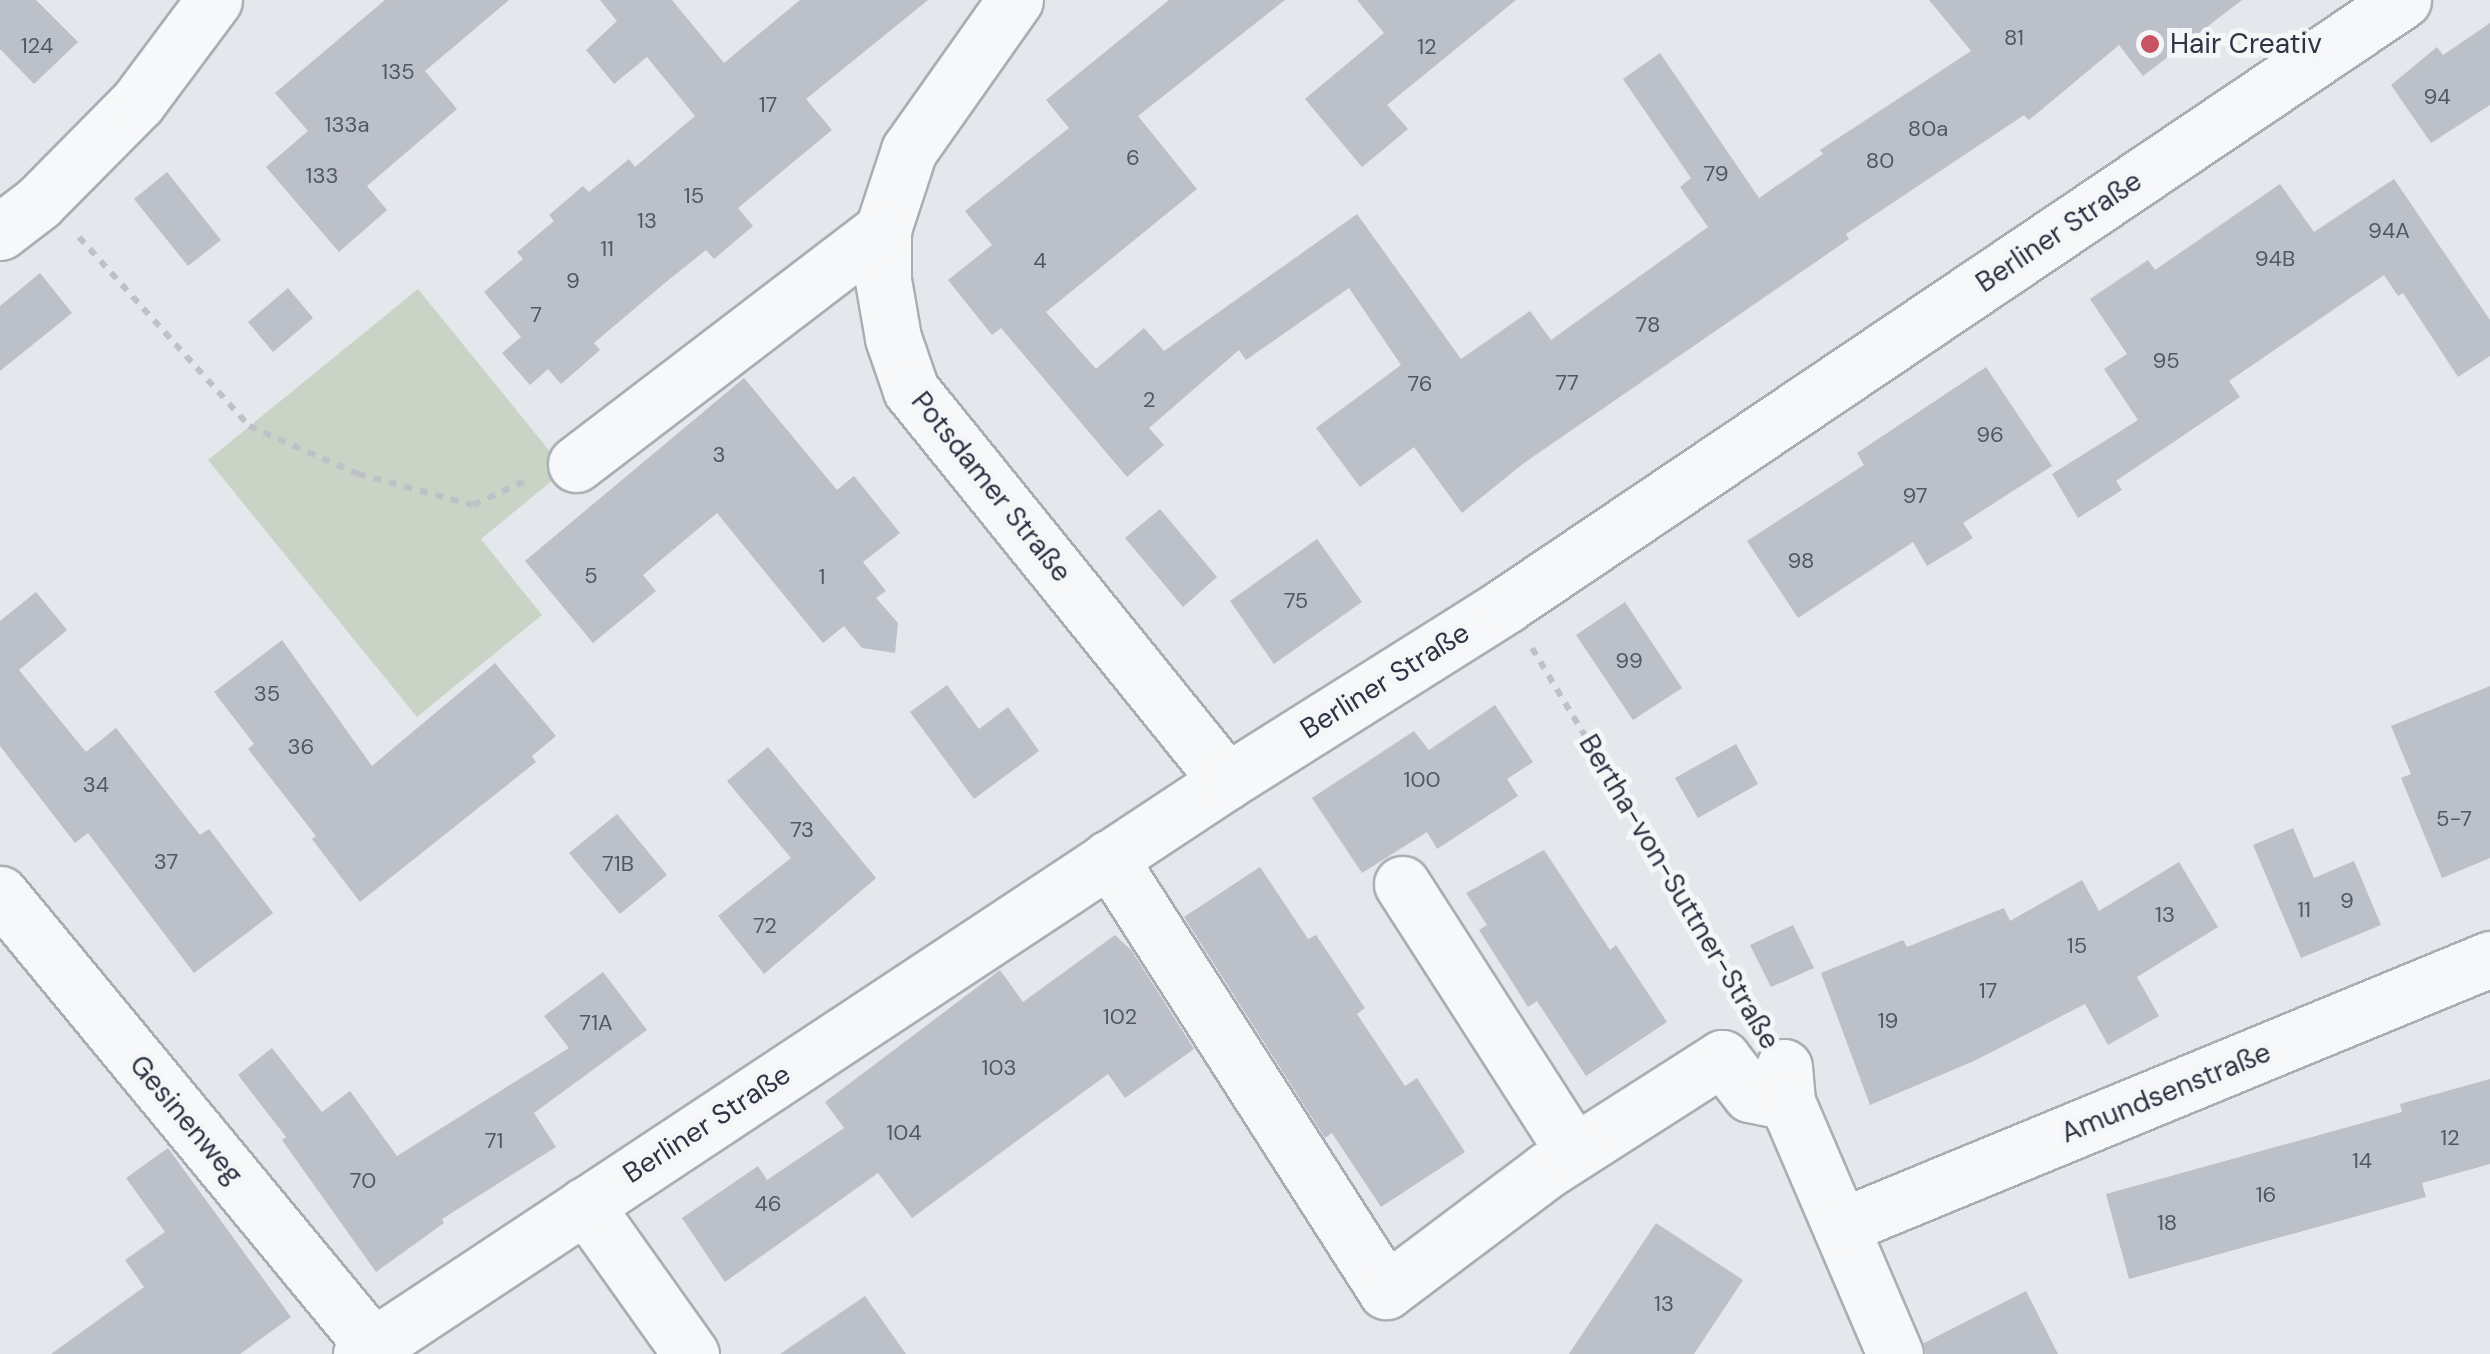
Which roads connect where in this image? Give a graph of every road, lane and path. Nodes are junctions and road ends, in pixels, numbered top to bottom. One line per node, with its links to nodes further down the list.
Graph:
1 (214, 0): 4 (street)
2 (1015, 0): 5 (street, Potsdamer Straße)
3 (2403, 0): 8 (street, Berliner Straße)
4 (44, 198): 6 (street); 7 (path)
5 (883, 229): 7 (street); 9 (street, Potsdamer Straße)
6 (0, 232)
7 (576, 464)
8 (1506, 605): 9 (street, Berliner Straße); 14 (path, Bertha-von-Suttner-Straße)
9 (1228, 781): 10 (street, Berliner Straße)
10 (1110, 858): 15 (street); 16 (street, Berliner Straße)
11 (1402, 884): 15 (street)
12 (0, 894): 18 (street, Gesinenweg)
13 (2490, 959): 17 (street, Amundsenstraße)
14 (1786, 1084): 15 (street); 17 (street)
15 (1574, 1152)
16 (584, 1205): 18 (street, Berliner Straße); 19 (street)
17 (1842, 1226): 20 (street)
18 (367, 1350)
19 (691, 1354)
20 (1895, 1354)

